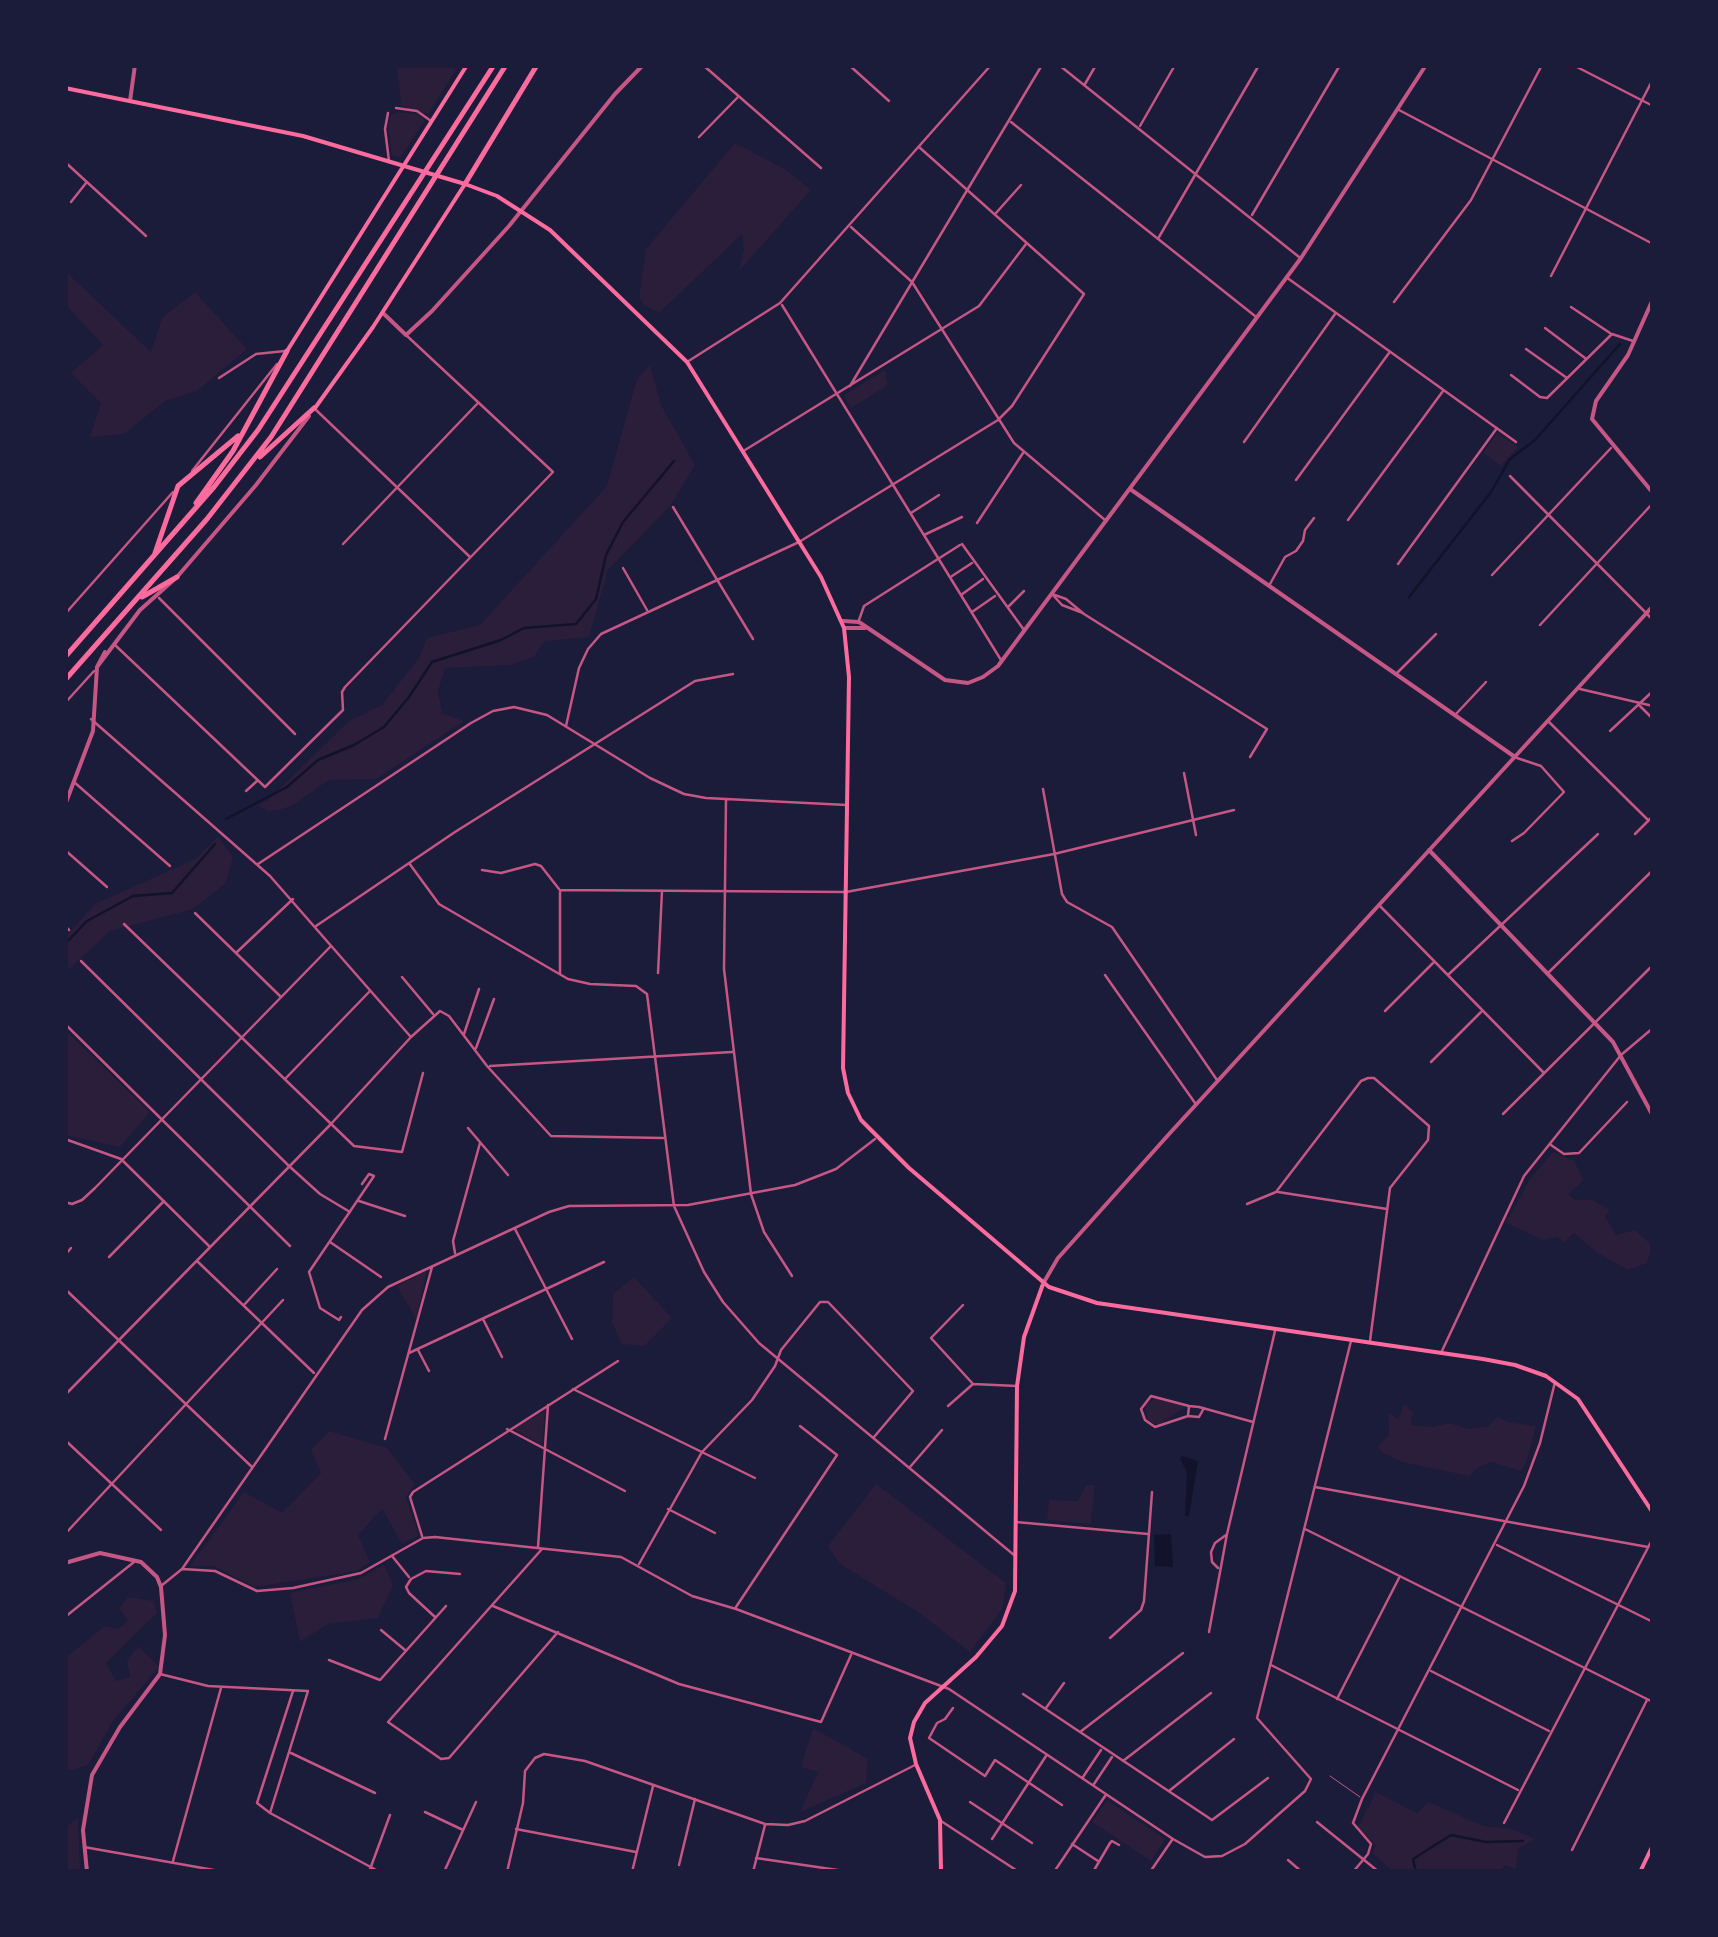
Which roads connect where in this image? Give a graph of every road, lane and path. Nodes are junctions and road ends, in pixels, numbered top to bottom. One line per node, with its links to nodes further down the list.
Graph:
1 (135, 65): 24 (street)
2 (467, 65): 31 (main road)
3 (494, 65): 110 (highway)
4 (506, 65): 92 (highway)
5 (538, 65): 42 (highway)
6 (643, 65): 47 (street)
7 (703, 65): 22 (street)
8 (849, 65): 23 (street)
9 (991, 65): 34 (street)
10 (1042, 65): 30 (street)
11 (1059, 65): 20 (street)
12 (1096, 65): 20 (street)
13 (1175, 65): 32 (street)
14 (1259, 65): 40 (street)
15 (1340, 65): 49 (street)
16 (1426, 65): 28 (street)
17 (1542, 65): 35 (street)
18 (1573, 65): 25 (street)
19 (1653, 79): 25 (street)
20 (1085, 84): 32 (street)
21 (65, 88): 24 (main road)
22 (739, 96): 33 (street); 39 (street)
23 (889, 100)
24 (130, 101): 37 (main road)
25 (1642, 101): 26 (street); 46 (street)
26 (1653, 106)
27 (396, 108): 31 (street)
28 (1399, 110): 35 (street); 55 (street)
29 (388, 113): 37 (street)
30 (1009, 120): 44 (street); 52 (street)
31 (431, 121): 38 (main road)
32 (1139, 128): 40 (street)
33 (699, 138)
34 (919, 147): 44 (street); 50 (street)
35 (1492, 161): 46 (street); 60 (street)
36 (65, 162): 41 (street)
37 (389, 162): 38 (main road)
38 (402, 166): 42 (main road); 72 (main road)
39 (820, 168)
40 (1196, 173): 49 (street); 52 (street)
41 (87, 181): 45 (street); 51 (street)
42 (462, 182): 47 (main road); 63 (main road)
43 (1021, 184): 48 (street)
44 (968, 190): 48 (street); 58 (street)
45 (71, 202)
46 (1587, 209): 54 (street); 56 (street)
47 (522, 210): 68 (street); 75 (main road)
48 (995, 214): 53 (street)
49 (1251, 218): 55 (street)
50 (849, 226): 58 (street); 61 (street)
51 (146, 236)
52 (1158, 238): 65 (street)
53 (1027, 243): 67 (street); 84 (street)
54 (1653, 244)
55 (1300, 258): 57 (street)
56 (1552, 276)
57 (1286, 278): 64 (street); 65 (street)
58 (912, 282): 67 (street); 79 (street)
59 (1653, 299): 70 (street)
60 (1394, 302)
61 (780, 303): 75 (street); 81 (street)
62 (1571, 307): 69 (street)
63 (383, 313): 68 (street); 83 (main road)
64 (1336, 313): 73 (street); 87 (street)
65 (1256, 317): 98 (street)
66 (1544, 328): 74 (street)
67 (942, 329): 79 (street); 84 (street)
68 (406, 334): 82 (street)
69 (1612, 334): 70 (street); 74 (street)
70 (1634, 342): 89 (street)
71 (1526, 349): 78 (street)
72 (287, 351): 77 (street); 86 (highway); 96 (street)
73 (1390, 351): 80 (street); 94 (street)
74 (1587, 359): 78 (street)
75 (688, 362): 90 (main road)
76 (1511, 375): 78 (street)
77 (219, 378)
78 (1568, 378)
79 (850, 386): 81 (street)
80 (1444, 390): 85 (street); 107 (street)
81 (837, 394): 90 (street); 95 (street)
82 (478, 402): 97 (street); 115 (street)
83 (314, 408): 92 (highway); 97 (street); 122 (street)
84 (998, 420): 91 (street); 95 (street)
85 (1497, 428): 88 (street); 118 (street)
86 (244, 430): 96 (highway); 110 (highway)
87 (1244, 442)
88 (1516, 442)
89 (1612, 446): 99 (street); 104 (street)
90 (744, 451): 112 (main road)
91 (1024, 452): 108 (street); 109 (street)
92 (250, 466): 132 (highway)
93 (1510, 476): 104 (street)
94 (1296, 480)
95 (893, 484): 103 (street); 112 (street)
96 (178, 486): 114 (highway); 138 (street)
97 (397, 488): 113 (street); 115 (street)
98 (1130, 488): 108 (street); 126 (street)
99 (1653, 494)
100 (940, 496): 103 (street)
101 (1653, 503): 119 (street)
102 (673, 507): 125 (street)
103 (911, 514): 111 (street)
104 (1548, 514): 119 (street); 121 (street)
105 (962, 517): 111 (street)
106 (1314, 518): 126 (street)
107 (1348, 520)
108 (1106, 521): 128 (street)
109 (977, 524)
110 (172, 536): 114 (highway)
111 (924, 536): 116 (street)
112 (799, 542): 125 (street); 141 (main road)
113 (343, 544)
114 (153, 558): 148 (highway)
115 (470, 558): 171 (street)
116 (940, 560): 123 (street); 134 (street); 140 (street)
117 (972, 563): 123 (street)
118 (1398, 564)
119 (1597, 564): 137 (street); 142 (street)
120 (623, 568): 135 (street)
121 (1492, 575)
122 (176, 576): 130 (street); 132 (highway)
123 (950, 577): 129 (street)
124 (983, 579): 129 (street)
125 (717, 580): 135 (street); 146 (street)
126 (1269, 585): 152 (street)
127 (1024, 590): 134 (street)
128 (1052, 594): 144 (street); 168 (street)
129 (961, 595): 136 (street)
130 (158, 596): 147 (street); 166 (street)
131 (995, 596): 136 (street)
132 (135, 602): 153 (highway)
133 (1653, 606): 137 (street)
134 (1008, 607): 144 (street)
135 (648, 611): 164 (street)
136 (972, 612): 149 (street)
137 (1647, 613): 139 (street); 155 (street)
138 (65, 614)
139 (1653, 620)
140 (859, 622): 141 (street); 143 (street)
141 (844, 624): 143 (street); 177 (main road)
142 (1540, 625)
143 (869, 629): 149 (street)
144 (1025, 631): 149 (street)
145 (1436, 634): 152 (street)
146 (754, 639)
147 (114, 644): 150 (street); 171 (street)
148 (65, 656)
149 (1002, 661)
150 (97, 667): 157 (street); 161 (street)
151 (733, 674): 167 (street)
152 (1396, 674): 160 (street)
153 (65, 680)
154 (1486, 682): 160 (street)
155 (1578, 689): 158 (street); 163 (street)
156 (1653, 691): 158 (street)
157 (65, 703)
158 (1638, 704): 159 (street); 162 (street); 165 (street)
159 (1653, 706)
160 (1455, 715): 169 (street)
161 (91, 719): 172 (street); 190 (street)
162 (1653, 719)
163 (1548, 721): 169 (street); 181 (street)
164 (566, 726): 167 (street); 190 (street)
165 (1610, 731)
166 (296, 734)
167 (596, 744): 175 (street); 189 (street)
168 (1250, 757)
169 (1515, 757): 185 (street); 187 (street)
170 (1184, 772): 180 (street)
171 (258, 780): 174 (street)
172 (74, 782): 176 (street); 191 (street)
173 (1043, 789): 188 (street)
174 (246, 791)
175 (726, 800): 177 (street); 197 (street)
176 (65, 805)
177 (848, 805): 198 (main road)
178 (1234, 810): 180 (street)
179 (1653, 816): 181 (street)
180 (1193, 820): 184 (street); 188 (street)
181 (1648, 820): 183 (street)
182 (1598, 834): 203 (street)
183 (1635, 834)
184 (1196, 836)
185 (1512, 841)
186 (65, 850): 194 (street)
187 (1428, 850): 200 (street); 203 (street)
188 (1054, 854): 198 (street); 239 (street)
189 (410, 863): 204 (street); 211 (street)
190 (258, 864): 199 (street)
191 (170, 866)
192 (482, 870): 196 (street)
193 (1653, 870): 213 (street)
194 (108, 887)
195 (662, 889): 196 (street); 197 (street); 210 (street)
196 (560, 890): 211 (street)
197 (724, 891): 198 (street); 230 (street)
198 (846, 892): 248 (main road)
199 (293, 899): 204 (street); 206 (street)
200 (1379, 904): 208 (street); 239 (street)
201 (195, 914): 206 (street)
202 (124, 924): 228 (street)
203 (1500, 924): 213 (street); 214 (street)
204 (316, 926): 205 (street)
205 (332, 945): 216 (street); 218 (street)
206 (236, 953): 218 (street)
207 (81, 961): 237 (street)
208 (1434, 962): 214 (street); 220 (street)
209 (1653, 965): 223 (street)
210 (658, 973)
211 (560, 974): 232 (street)
212 (1105, 974): 241 (street)
213 (1548, 974): 223 (street)
214 (1448, 975): 221 (street)
215 (402, 977): 222 (street)
216 (371, 990): 227 (street); 238 (street)
217 (479, 990): 226 (street)
218 (280, 996): 228 (street)
219 (494, 999): 229 (street)
220 (1385, 1011)
221 (1482, 1011): 233 (street); 236 (street)
222 (434, 1015): 226 (street); 227 (street)
223 (1594, 1023): 231 (street); 236 (street)
224 (65, 1024): 244 (street)
225 (1653, 1028): 231 (street)
226 (464, 1034): 229 (street)
227 (411, 1037): 245 (street)
228 (239, 1038): 237 (street); 238 (street)
229 (476, 1048): 234 (street)
230 (733, 1052): 232 (street); 257 (street)
231 (1621, 1055): 243 (street); 251 (street)
232 (655, 1056): 234 (street); 247 (street)
233 (1431, 1062)
234 (487, 1066): 247 (street)
235 (423, 1073): 245 (street)
236 (1544, 1073): 242 (street)
237 (201, 1080): 244 (street); 253 (street)
238 (284, 1081): 245 (street)
239 (1218, 1081): 241 (street)
240 (1628, 1102): 251 (street)
241 (1196, 1104): 281 (street)
242 (1503, 1114)
243 (1653, 1114)
244 (162, 1119): 252 (street); 262 (street)
245 (330, 1125): 253 (street)
246 (468, 1128): 250 (street)
247 (666, 1138): 263 (street)
248 (876, 1138): 257 (street); 281 (main road)
249 (65, 1139): 252 (street)
250 (480, 1142): 254 (street); 272 (street)
251 (1550, 1144): 297 (street)
252 (121, 1159): 258 (street); 260 (street)
253 (290, 1166): 262 (street); 265 (street)
254 (508, 1174)
255 (362, 1184): 259 (street)
256 (1276, 1192): 261 (street); 264 (street); 264 (street)
257 (751, 1194): 263 (street); 279 (street)
258 (164, 1201): 269 (street); 274 (street)
259 (358, 1201): 265 (street); 266 (street)
260 (65, 1202)
261 (1247, 1204)
262 (250, 1206): 269 (street); 270 (street)
263 (674, 1206): 267 (street); 299 (street)
264 (1387, 1209): 294 (street)
265 (350, 1212): 268 (street)
266 (405, 1216)
267 (514, 1227): 272 (street); 283 (street)
268 (330, 1242): 280 (street); 287 (street)
269 (210, 1246): 275 (street)
270 (290, 1246)
271 (71, 1248): 273 (street)
272 (455, 1254): 277 (street)
273 (65, 1256)
274 (109, 1257)
275 (196, 1260): 285 (street); 293 (street)
276 (604, 1262): 283 (street)
277 (433, 1265): 296 (street); 302 (street)
278 (277, 1269): 285 (street)
279 (792, 1276)
280 (381, 1277)
281 (1043, 1284): 290 (main road); 305 (main road)
282 (65, 1289): 293 (street)
283 (547, 1290): 288 (street); 291 (street)
284 (283, 1300): 289 (street)
285 (243, 1306): 289 (street)
286 (962, 1306): 304 (street)
287 (341, 1317)
288 (483, 1320): 295 (street); 298 (street)
289 (262, 1324): 302 (street); 309 (street)
290 (1275, 1331): 292 (main road); 314 (street)
291 (572, 1338)
292 (1352, 1340): 294 (main road); 327 (street)
293 (118, 1341): 307 (street); 309 (street)
294 (1370, 1342): 297 (main road)
295 (418, 1350): 296 (street); 301 (street)
296 (409, 1352): 319 (street)
297 (1441, 1353): 303 (main road)
298 (502, 1357)
299 (778, 1358): 318 (street); 318 (street); 322 (street)
300 (618, 1361): 306 (street)
301 (429, 1371)
302 (316, 1376): 323 (street)
303 (1555, 1381): 331 (main road); 332 (street)
304 (973, 1384): 305 (street); 310 (street)
305 (1017, 1386): 333 (main road)
306 (573, 1388): 308 (street); 322 (street)
307 (65, 1395)
308 (548, 1404): 316 (street); 321 (street)
309 (187, 1406): 323 (street); 326 (street)
310 (948, 1406)
311 (1189, 1406): 312 (street); 313 (street); 313 (street)
312 (1204, 1408): 313 (street); 314 (street)
313 (1188, 1416)
314 (1254, 1422): 339 (street)
315 (800, 1426): 360 (street)
316 (508, 1429): 321 (street); 340 (street)
317 (942, 1430): 324 (street)
318 (873, 1438): 324 (street)
319 (385, 1439)
320 (65, 1440): 326 (street)
321 (546, 1450): 328 (street); 343 (street)
322 (702, 1452): 325 (street); 330 (street)
323 (252, 1467): 350 (street)
324 (910, 1468): 346 (street)
325 (755, 1478)
326 (111, 1486): 335 (street); 337 (street)
327 (1313, 1487): 332 (street); 334 (street)
328 (625, 1491)
329 (1152, 1492): 338 (street)
330 (668, 1509): 336 (street); 349 (street)
331 (1653, 1513)
332 (1506, 1520): 342 (street); 344 (street)
333 (1015, 1522): 338 (street); 346 (main road)
334 (1303, 1528): 353 (street); 372 (street)
335 (161, 1530)
336 (716, 1533)
337 (65, 1534)
338 (1148, 1534): 367 (street)
339 (1227, 1534): 351 (street); 351 (street)
340 (423, 1538): 343 (street); 345 (street)
341 (1653, 1538): 344 (street)
342 (1495, 1544): 356 (street); 359 (street)
343 (540, 1547): 349 (street); 358 (street)
344 (1648, 1547): 356 (street)
345 (391, 1555): 350 (street); 354 (street)
346 (1015, 1556): 378 (main road)
347 (136, 1560): 348 (street); 355 (street); 361 (street)
348 (65, 1563)
349 (639, 1564): 360 (street)
350 (182, 1569): 355 (street)
351 (1220, 1570): 366 (street)
352 (460, 1574): 354 (street)
353 (1400, 1576): 359 (street); 382 (street)
354 (411, 1579): 362 (street)
355 (160, 1587): 375 (street)
356 (1616, 1605): 363 (street); 373 (street)
357 (446, 1606): 362 (street)
358 (492, 1606): 365 (street); 365 (street)
359 (1462, 1606): 373 (street); 374 (street)
360 (736, 1609): 370 (street)
361 (65, 1617)
362 (436, 1618): 368 (street)
363 (1653, 1622)
364 (380, 1630): 368 (street)
365 (558, 1632): 370 (street)
366 (1209, 1632)
367 (1110, 1638)
368 (406, 1651): 371 (street)
369 (1183, 1653): 389 (street)
370 (852, 1654): 378 (street)
371 (328, 1660)
372 (1270, 1664): 382 (street); 423 (street)
373 (1584, 1668): 383 (street); 388 (street)
374 (1430, 1670): 387 (street); 388 (street)
375 (160, 1674): 377 (street); 428 (street)
376 (1064, 1683): 386 (street)
377 (221, 1686): 379 (street); 434 (street)
378 (943, 1687): 393 (street); 396 (main road)
379 (293, 1690): 392 (street); 413 (street)
380 (1211, 1693): 395 (street)
381 (1023, 1694): 386 (street)
382 (1338, 1699): 387 (street)
383 (1647, 1700): 384 (street); 429 (street)
384 (1653, 1702)
385 (953, 1708): 400 (street)
386 (1044, 1709): 389 (street)
387 (1399, 1730): 405 (street); 407 (street)
388 (1550, 1732): 405 (street)
389 (1079, 1733): 391 (street)
390 (1234, 1739): 404 (street)
391 (1102, 1749): 394 (street); 398 (street)
392 (291, 1754): 403 (street); 413 (street)
393 (1047, 1754): 398 (street); 400 (street)
394 (1113, 1756): 395 (street); 402 (street)
395 (1122, 1762): 404 (street)
396 (916, 1764): 415 (main road); 419 (street)
397 (1330, 1776): 407 (lane)
398 (1082, 1778): 402 (street)
399 (1268, 1778): 404 (street)
400 (1029, 1782): 411 (street); 418 (street)
401 (654, 1783): 408 (street); 420 (street); 430 (street)
402 (1094, 1785): 406 (street)
403 (375, 1792)
404 (1168, 1792)
405 (1520, 1792): 417 (street)
406 (1106, 1794): 423 (street); 425 (street)
407 (1362, 1799): 432 (street)
408 (695, 1800): 419 (street); 436 (street)
409 (476, 1802): 421 (street)
410 (970, 1802): 418 (street)
411 (1062, 1805)
412 (425, 1812): 421 (street)
413 (270, 1813): 437 (street)
414 (390, 1815): 437 (street)
415 (940, 1820): 446 (main road); 447 (street)
416 (1317, 1822): 432 (street)
417 (1504, 1822)
418 (1002, 1823): 422 (street); 424 (street)
419 (765, 1824): 431 (street)
420 (516, 1828): 430 (street); 442 (street)
421 (463, 1830): 441 (street)
422 (992, 1839)
423 (1173, 1839): 450 (street)
424 (1032, 1843)
425 (1072, 1844): 435 (street); 448 (street)
426 (1120, 1845): 435 (street)
427 (1653, 1845): 454 (main road)
428 (84, 1846): 434 (street); 438 (street)
429 (1572, 1850)
430 (636, 1852): 443 (street)
431 (756, 1858): 444 (street); 445 (street)
432 (1363, 1859): 452 (street); 453 (street)
433 (1288, 1860): 451 (street)
434 (174, 1861): 439 (street)
435 (1099, 1862): 449 (street)
436 (679, 1865)
437 (370, 1870): 440 (street)
438 (87, 1872)
439 (225, 1872)
440 (380, 1872)
441 (444, 1872)
442 (508, 1872)
443 (632, 1872)
444 (753, 1872)
445 (852, 1872)
446 (941, 1872)
447 (1019, 1872)
448 (1054, 1872)
449 (1093, 1872)
450 (1150, 1872)
451 (1302, 1872)
452 (1353, 1872)
453 (1379, 1872)
454 (1640, 1872)

